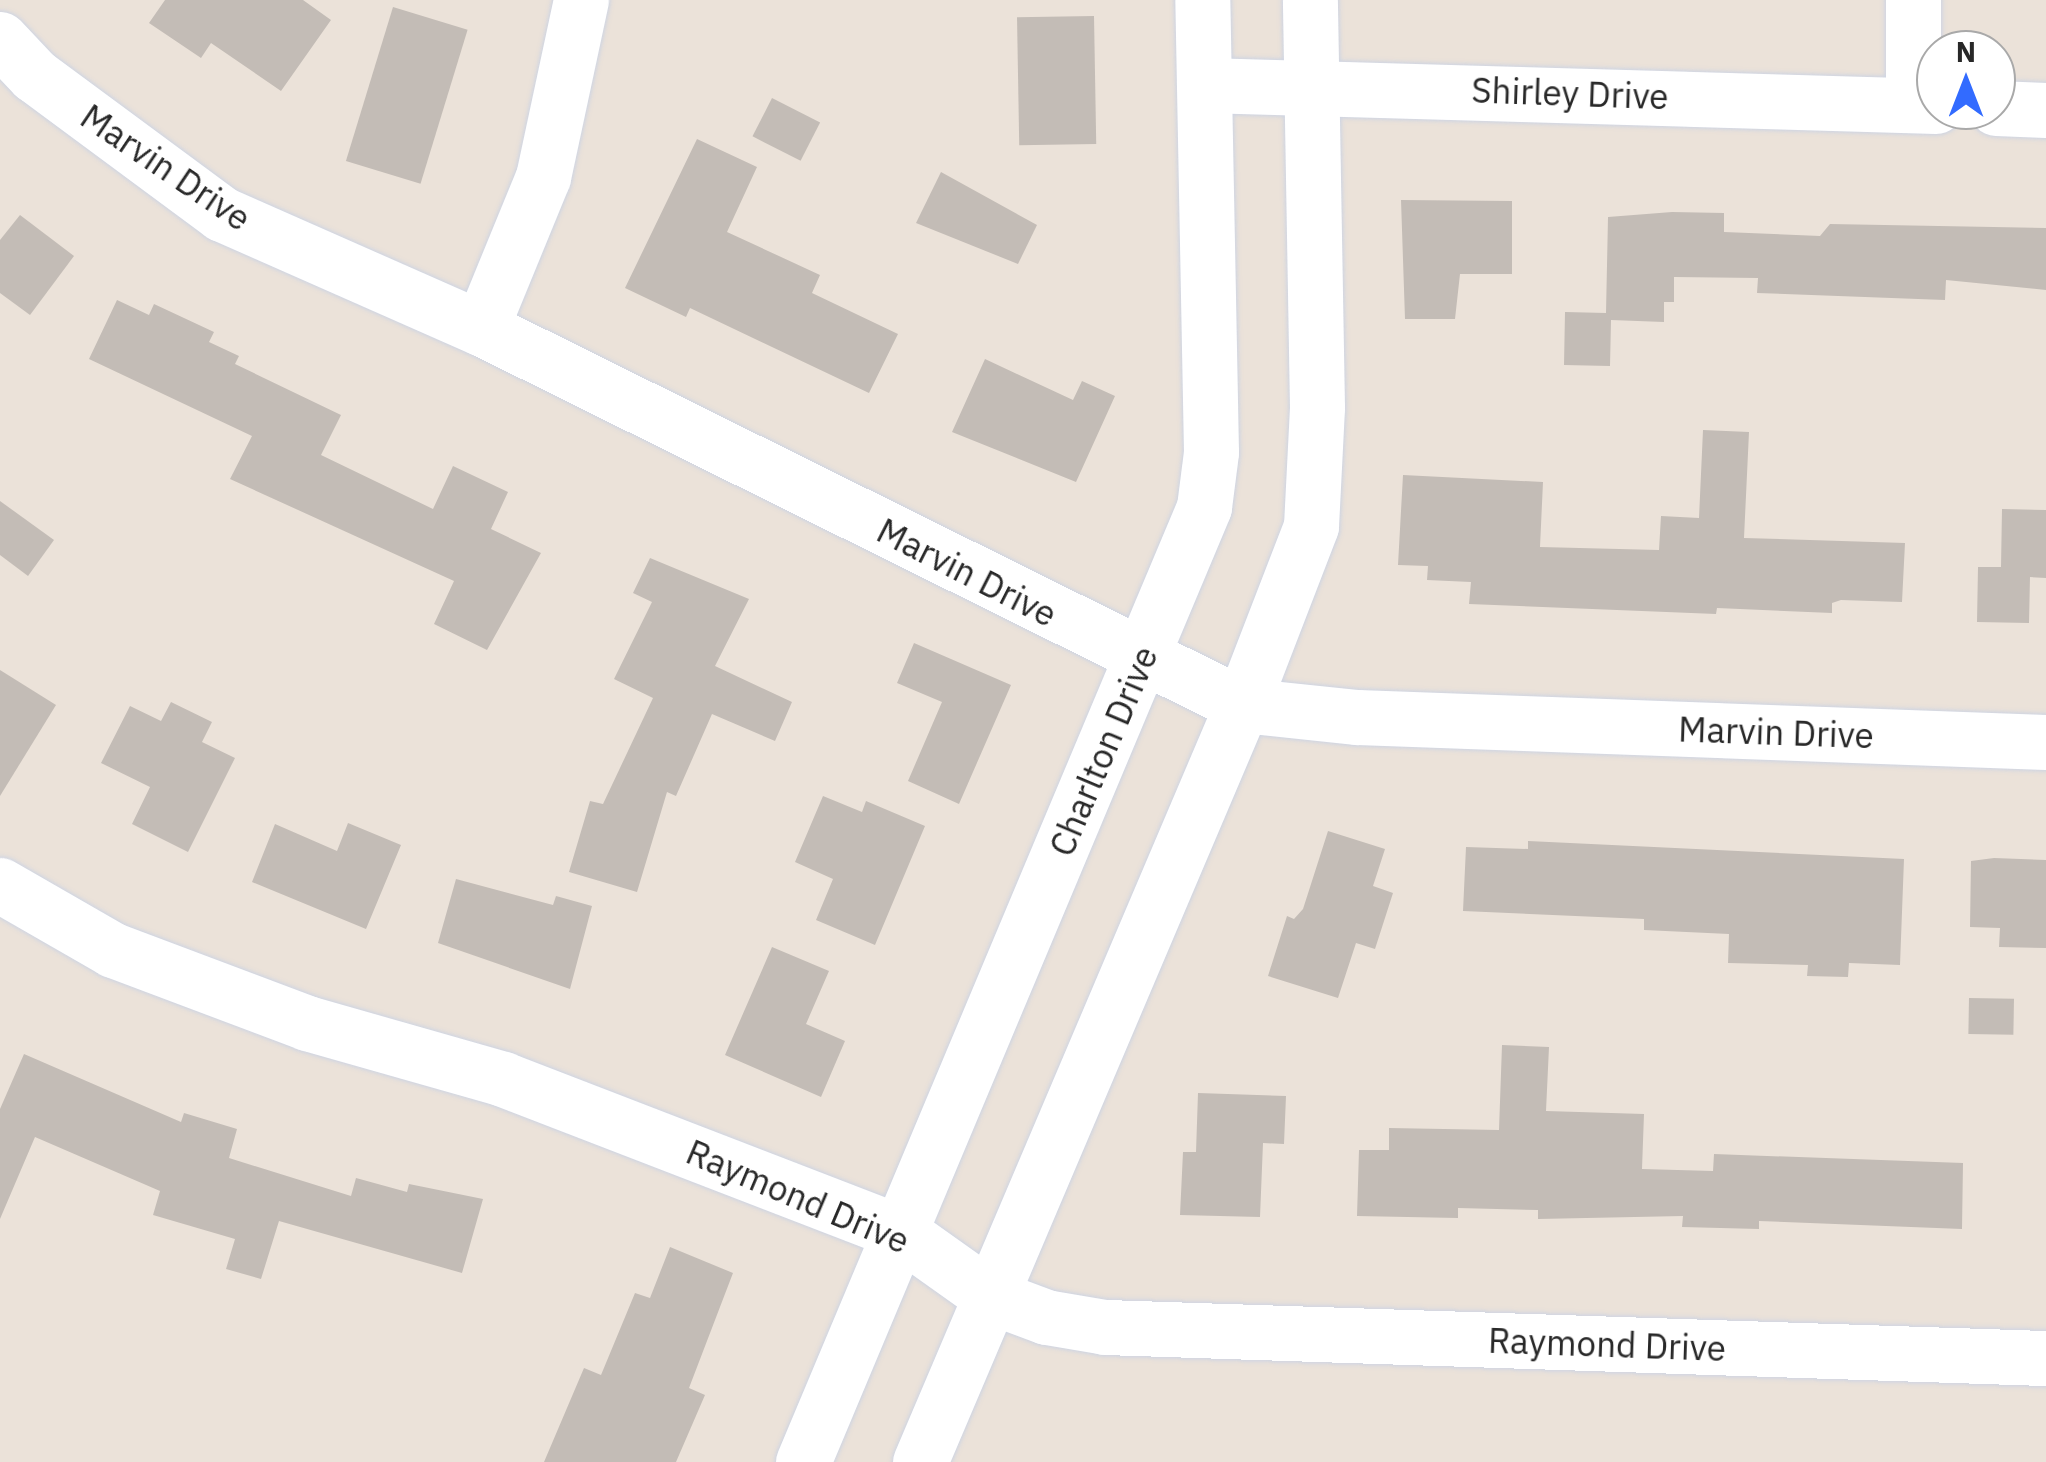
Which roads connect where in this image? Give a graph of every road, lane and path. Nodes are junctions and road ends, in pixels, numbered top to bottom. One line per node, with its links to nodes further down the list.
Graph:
1 (581, 0): 12 (street)
2 (1202, 0): 8 (street, Charlton Drive)
3 (1310, 0): 7 (street)
4 (1913, 0): 5 (street)
5 (1916, 30)
6 (0, 40): 12 (street, Marvin Drive)
7 (1312, 84): 8 (street, Shirley Drive); 9 (street, Shirley Drive); 14 (street)
8 (1204, 85): 13 (street, Charlton Drive)
9 (1916, 105)
10 (2016, 109): 11 (street)
11 (2046, 110)
12 (480, 328): 13 (street, Marvin Drive)
13 (1142, 659): 14 (street, Marvin Drive); 17 (street, Charlton Drive)
14 (1242, 705): 15 (street, Marvin Drive); 18 (street)
15 (2046, 742)
16 (0, 885): 17 (street, Raymond Drive)
17 (900, 1232): 18 (street, Raymond Drive); 20 (street, Charlton Drive)
18 (990, 1296): 19 (street, Raymond Drive); 21 (street)
19 (2046, 1358)
20 (803, 1462)
21 (920, 1462)

